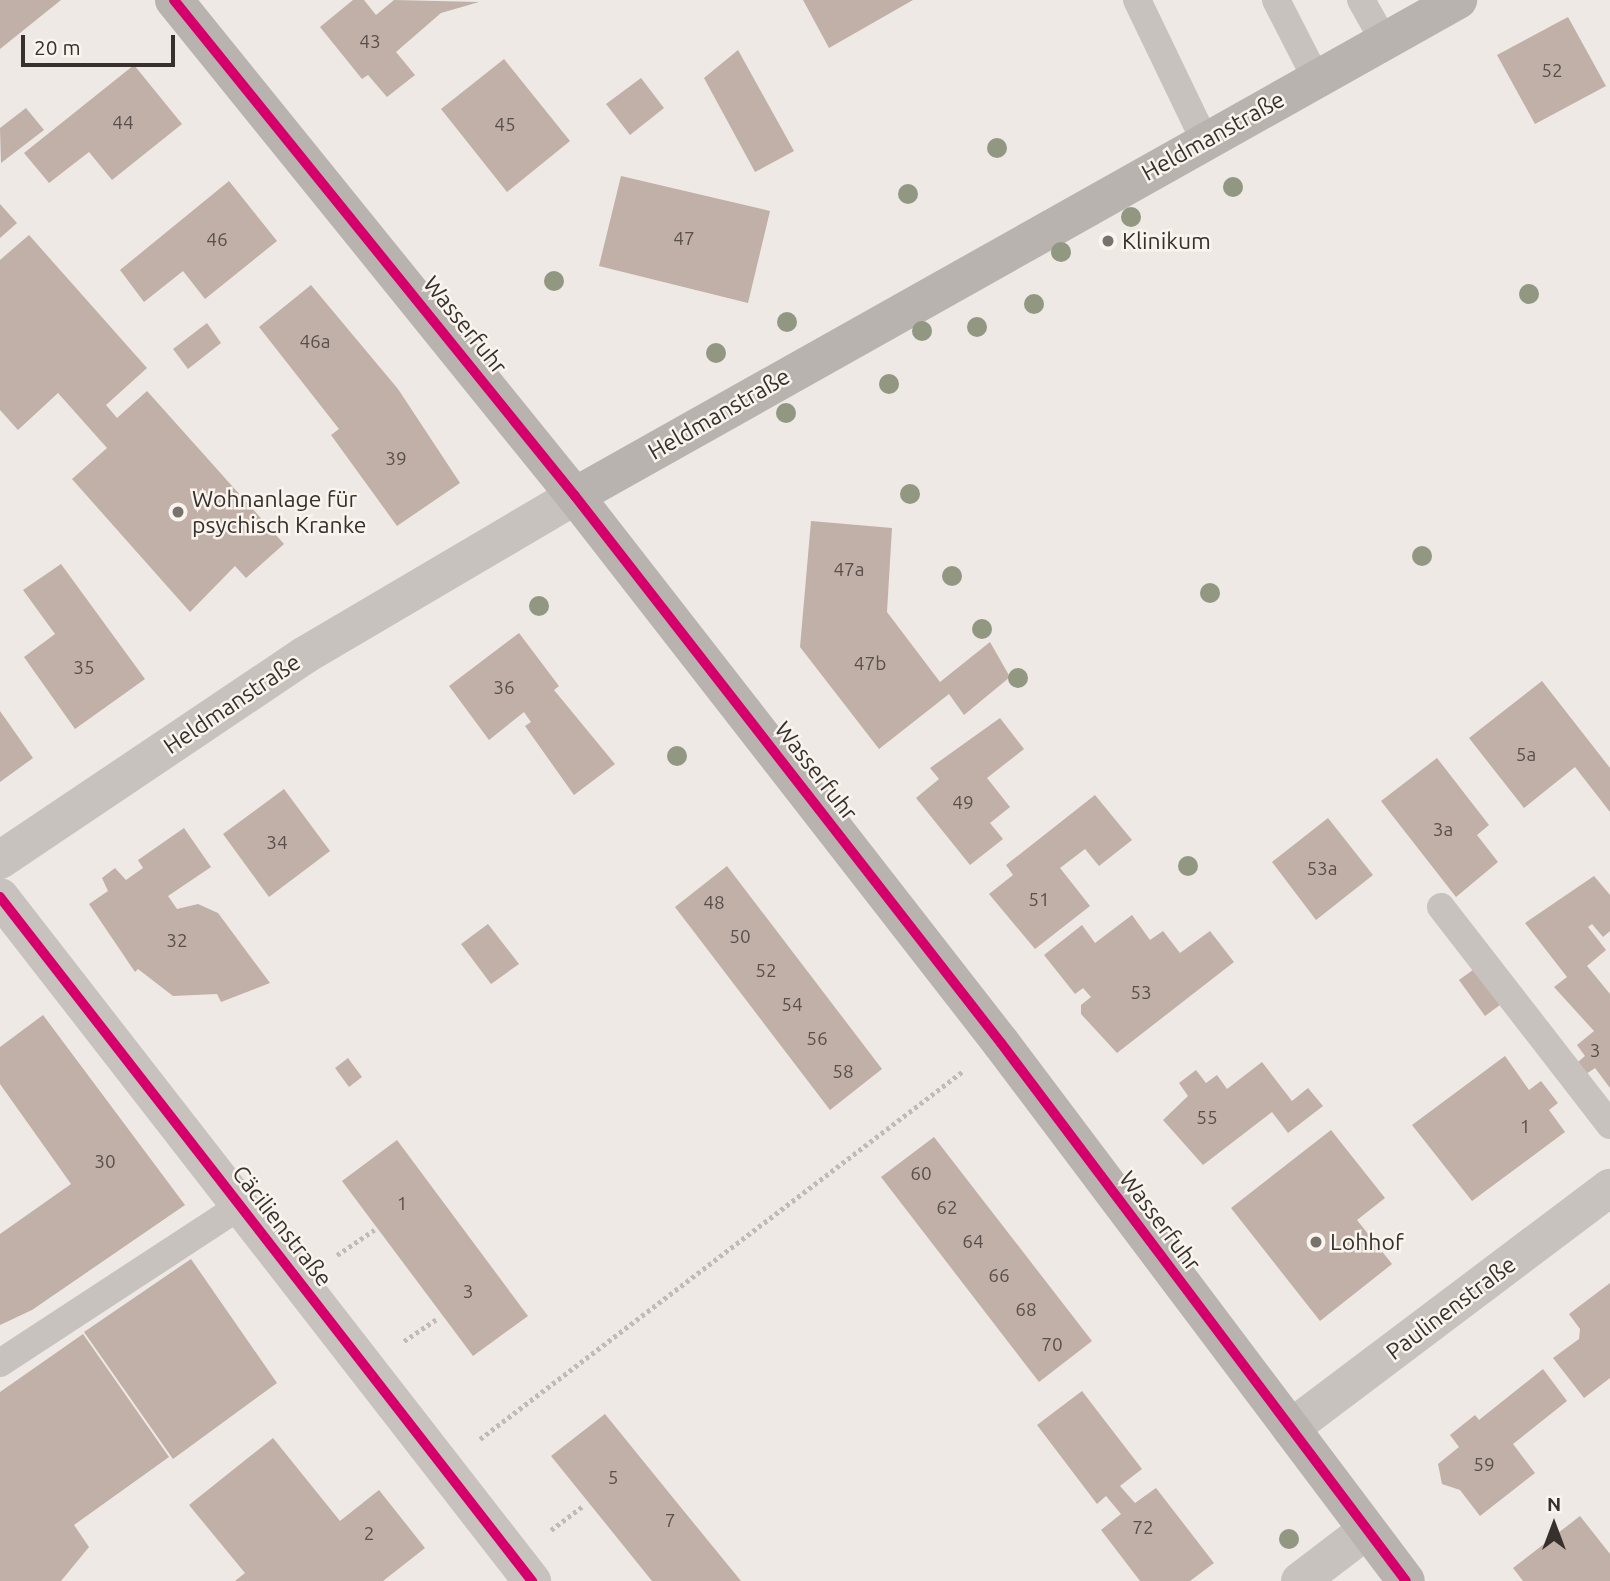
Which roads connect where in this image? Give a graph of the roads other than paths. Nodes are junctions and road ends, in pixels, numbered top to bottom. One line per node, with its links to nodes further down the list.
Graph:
1 (174, 0): 9 (main road, Wasserfuhr)
2 (1137, 0): 8 (lane)
3 (1276, 0): 7 (lane)
4 (1361, 0): 6 (lane)
5 (1458, 0): 6 (main road, Heldmanstraße)
6 (1384, 41): 7 (main road, Heldmanstraße)
7 (1316, 78): 8 (main road, Heldmanstraße)
8 (1205, 141): 9 (main road, Heldmanstraße)
9 (575, 496): 10 (street, Heldmanstraße); 17 (main road, Wasserfuhr)
10 (0, 860)
11 (0, 897): 15 (street, Cäcilienstraße)
12 (1441, 907): 13 (lane)
13 (1610, 1125)
14 (1610, 1188): 17 (street, Paulinenstraße)
15 (240, 1206): 16 (lane); 19 (street, Cäcilienstraße)
16 (0, 1363)
17 (1291, 1428): 18 (main road, Wasserfuhr)
18 (1367, 1530): 20 (street); 21 (main road, Wasserfuhr)
19 (532, 1581)
20 (1300, 1581)
21 (1406, 1581)

